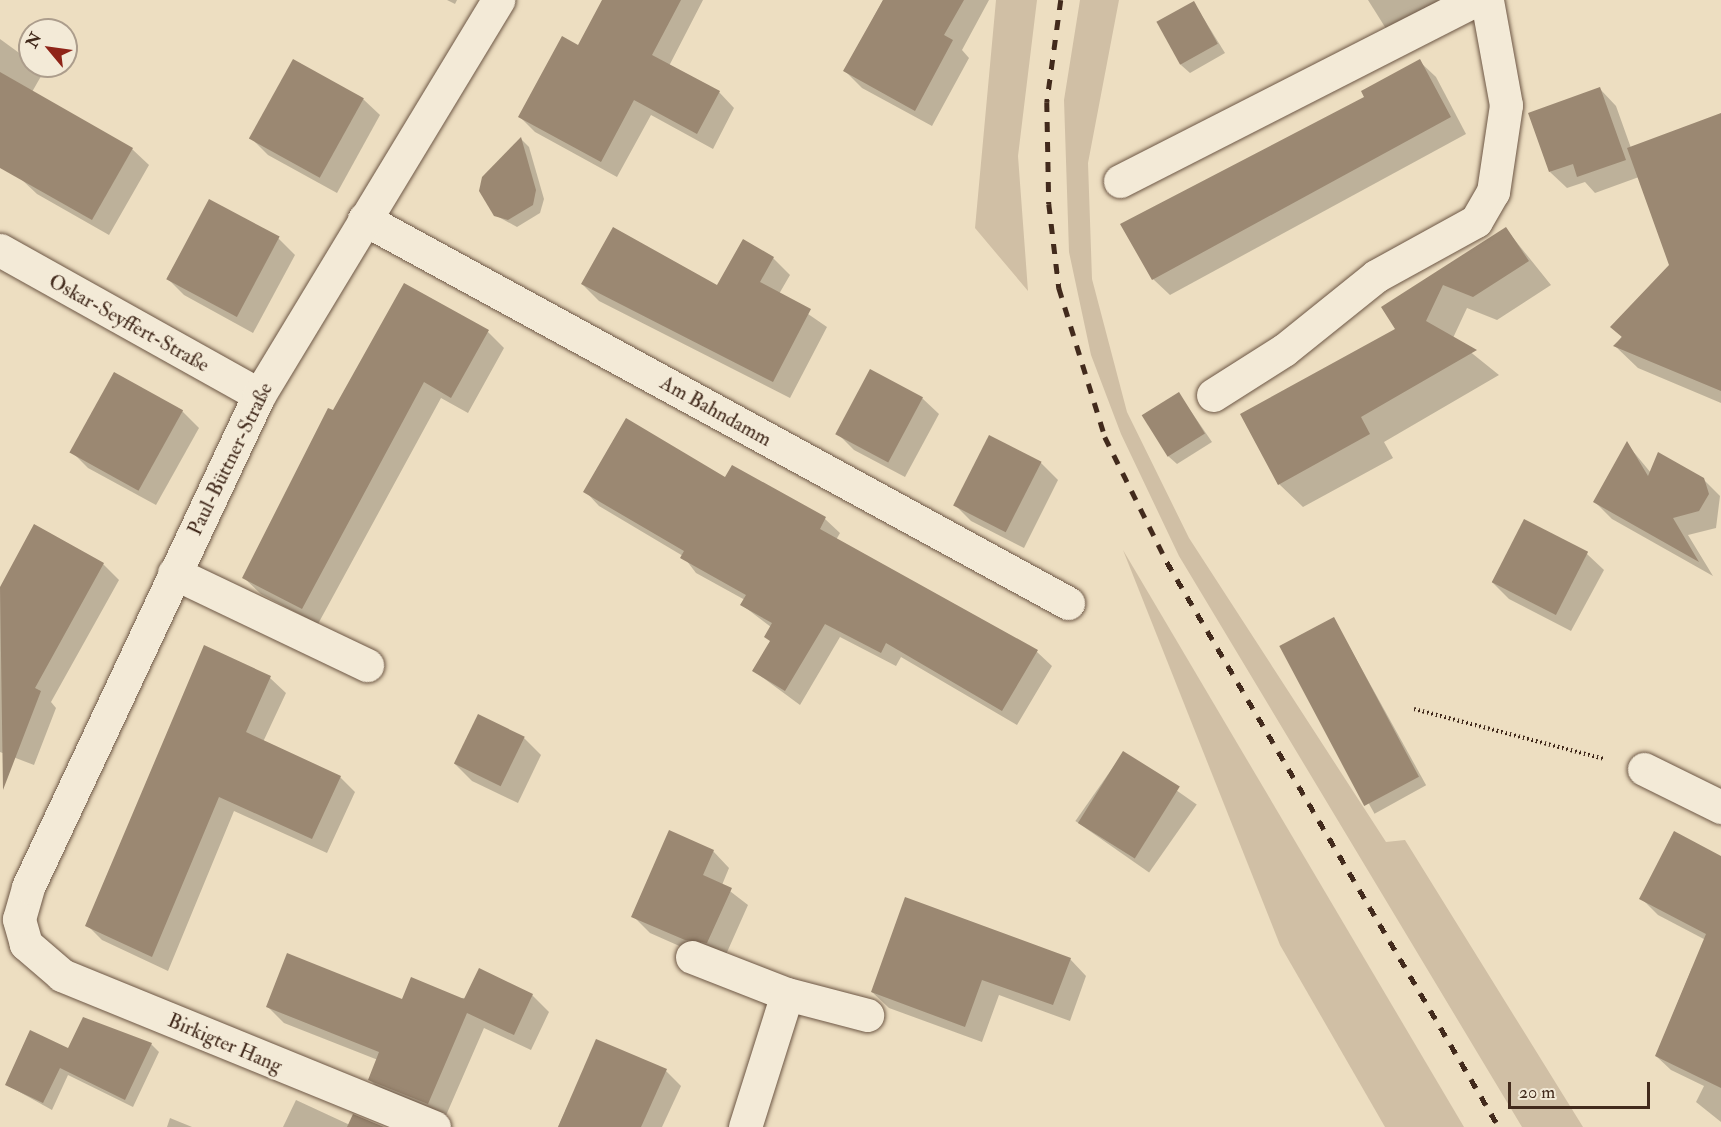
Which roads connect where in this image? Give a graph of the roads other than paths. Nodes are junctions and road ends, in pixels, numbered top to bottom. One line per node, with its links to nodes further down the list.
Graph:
1 (498, 0): 5 (street, Paul-Büttner-Straße)
2 (1476, 0): 4 (street)
3 (1487, 0): 8 (street)
4 (1120, 182)
5 (364, 219): 7 (street, Paul-Büttner-Straße); 10 (street, Am Bahndamm)
6 (0, 250): 7 (street, Oskar-Seyffert-Straße)
7 (259, 395): 9 (street, Paul-Büttner-Straße)
8 (1212, 395)
9 (174, 573): 11 (street); 14 (street, Paul-Büttner-Straße)
10 (1068, 603)
11 (367, 665)
12 (1644, 769): 13 (street)
13 (1721, 807)
14 (26, 944): 18 (street, Birkigter Hang)
15 (692, 957): 16 (street)
16 (788, 994): 17 (street); 19 (street)
17 (867, 1015)
18 (434, 1127)
19 (745, 1127)

